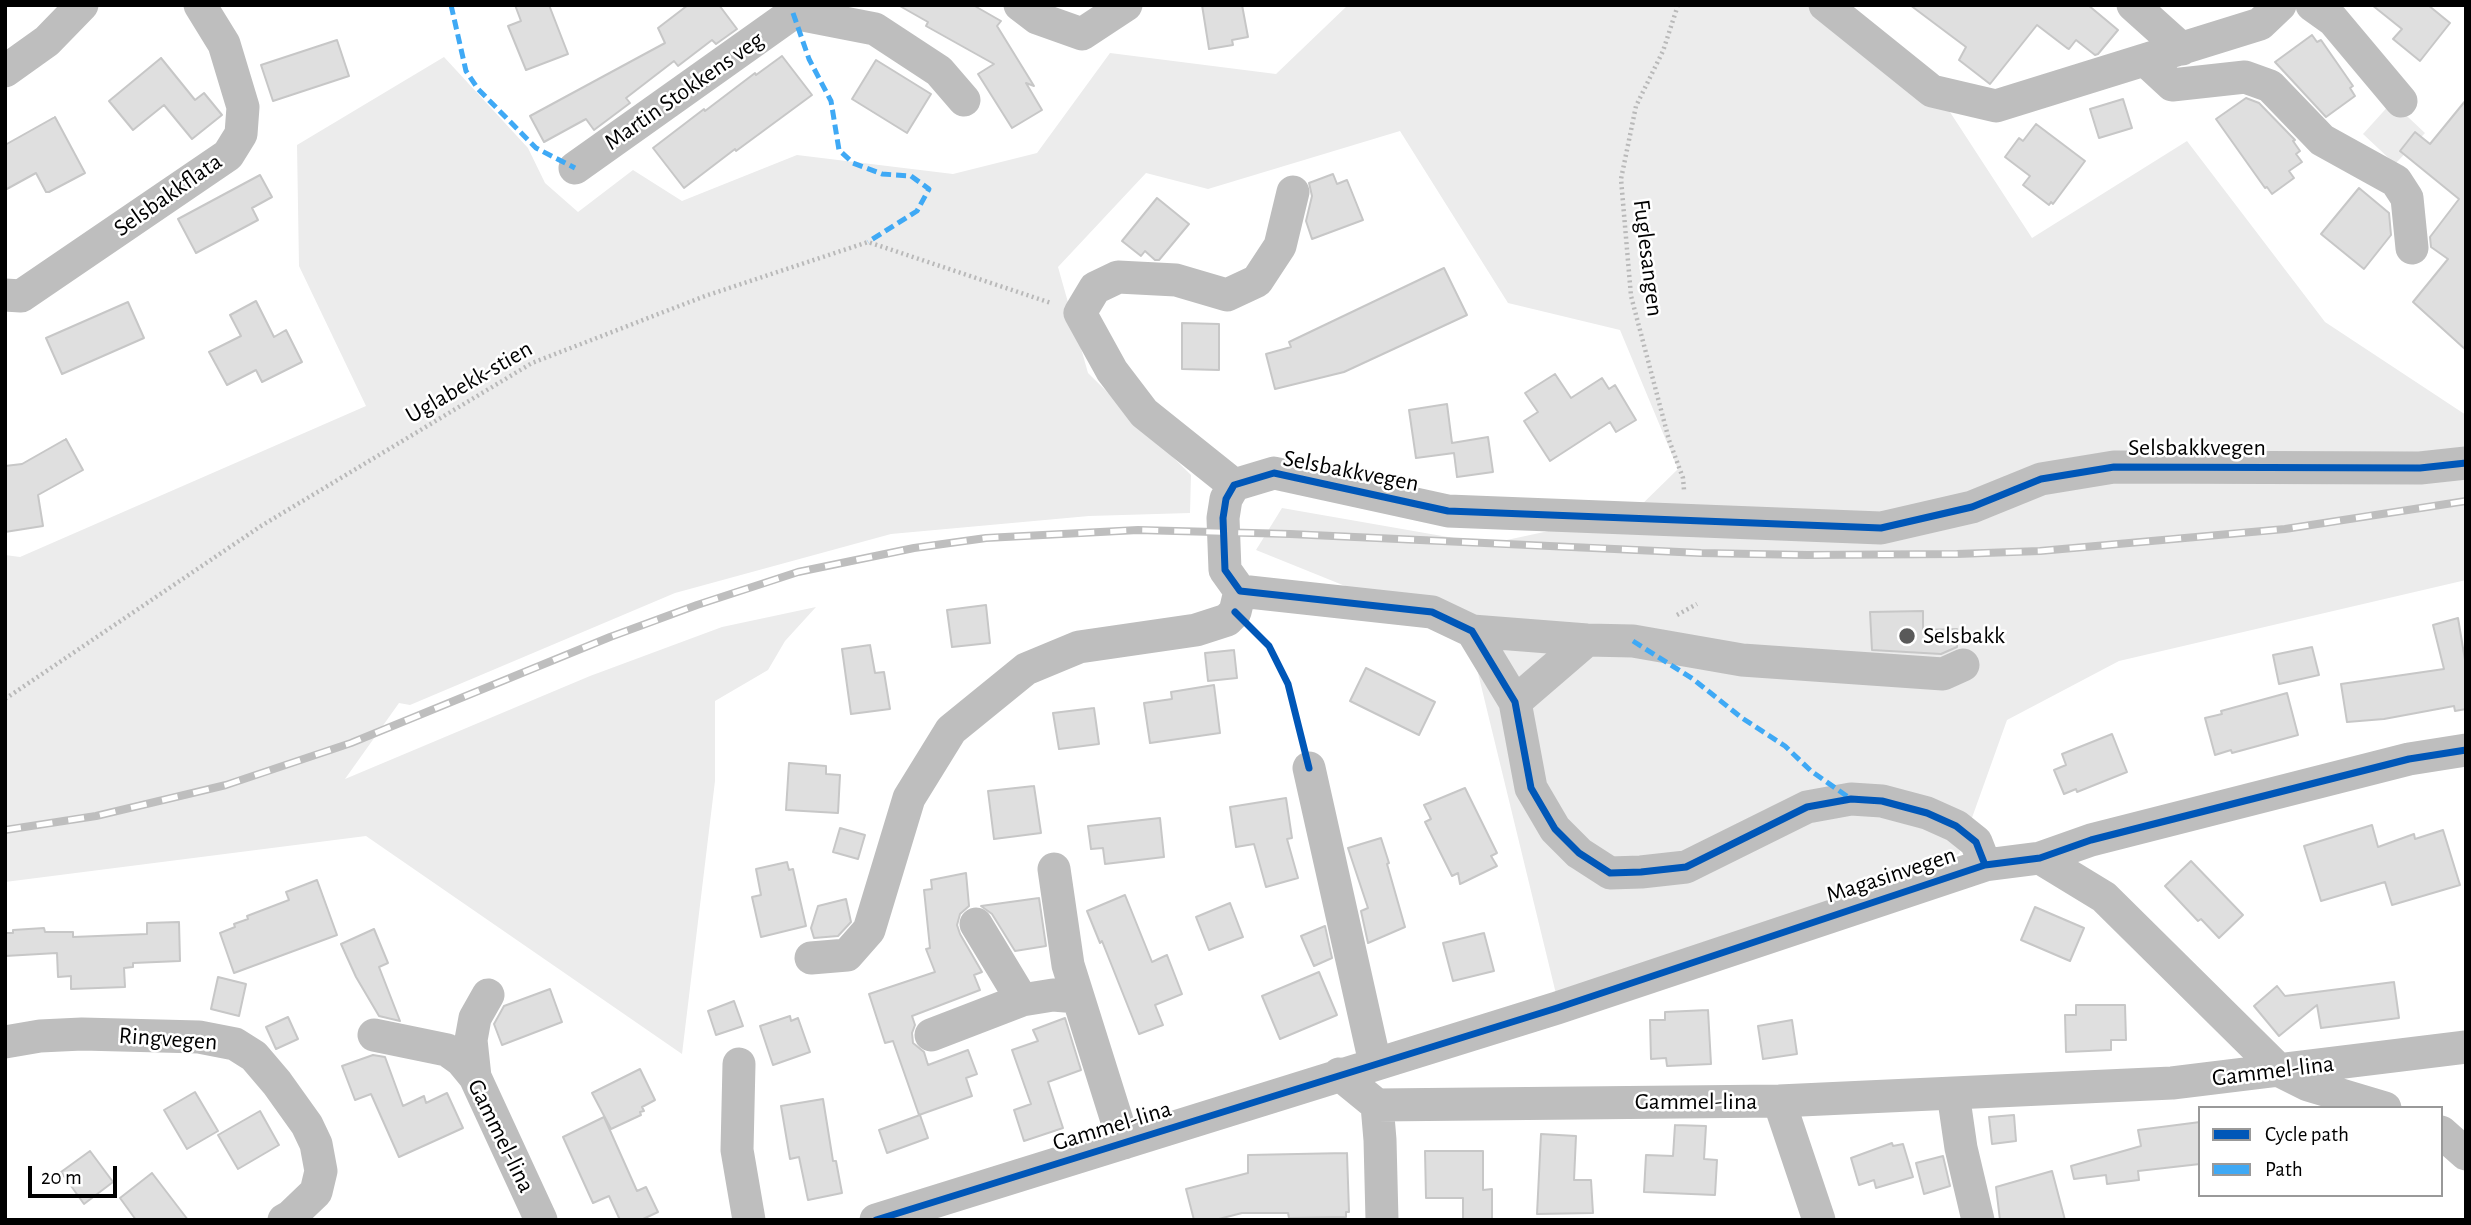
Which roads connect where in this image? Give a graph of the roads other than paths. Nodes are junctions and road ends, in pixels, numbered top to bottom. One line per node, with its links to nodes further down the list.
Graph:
1 (82, 5): 12 (street)
2 (200, 5): 18 (street, Selsbakkflata)
3 (1020, 5): 4 (street)
4 (1126, 5)
5 (1825, 5): 11 (street)
6 (2133, 5): 10 (street)
7 (2280, 5): 10 (street)
8 (2312, 5): 14 (street)
9 (796, 9): 13 (street, Martin Stokkens veg); 15 (street, Martin Stokkens veg)
10 (2182, 49): 11 (street)
11 (2146, 61): 17 (street)
12 (5, 71)
13 (964, 100)
14 (2401, 101)
15 (575, 168)
16 (1293, 192): 20 (street)
17 (2412, 248)
18 (5, 295)
19 (2466, 463): 20 (street, Selsbakkvegen)
20 (1234, 485): 21 (street)
21 (1240, 591): 22 (street); 32 (street)
22 (1472, 631): 23 (street); 25 (street)
23 (1587, 640): 24 (street); 25 (street)
24 (1963, 665)
25 (1515, 702): 29 (street)
26 (2466, 750): 28 (street, Magasinvegen)
27 (1309, 768): 40 (street)
28 (2040, 858): 29 (street, Magasinvegen); 42 (street)
29 (1986, 865): 40 (street, Magasinvegen)
30 (1054, 869): 34 (street, Gammel-lina)
31 (976, 924): 35 (street)
32 (811, 958)
33 (488, 995): 44 (street)
34 (1078, 997): 35 (street); 50 (street, Gammel-lina)
35 (1022, 1000): 37 (street)
36 (374, 1035): 44 (street, Gammel-lina)
37 (931, 1035)
38 (5, 1042): 53 (street, Ringvegen)
39 (2466, 1047): 42 (street, Gammel-lina)
40 (1375, 1063): 43 (street, Magasinvegen)
41 (739, 1064): 55 (street)
42 (2280, 1071): 45 (street, Gammel-lina); 48 (street)
43 (1339, 1074): 47 (street); 50 (street, Gammel-lina)
44 (475, 1077): 54 (street, Gammel-lina)
45 (1953, 1093): 46 (street, Gammel-lina); 58 (street)
46 (1779, 1101): 47 (street, Gammel-lina); 57 (street)
47 (1377, 1105): 56 (street)
48 (2378, 1106)
49 (2443, 1134): 51 (street)
50 (1124, 1143): 52 (street, Gammel-lina)
51 (2466, 1154)
52 (890, 1218)
53 (284, 1220)
54 (541, 1220)
55 (749, 1220)
56 (1382, 1220)
57 (1819, 1220)
58 (1978, 1220)

